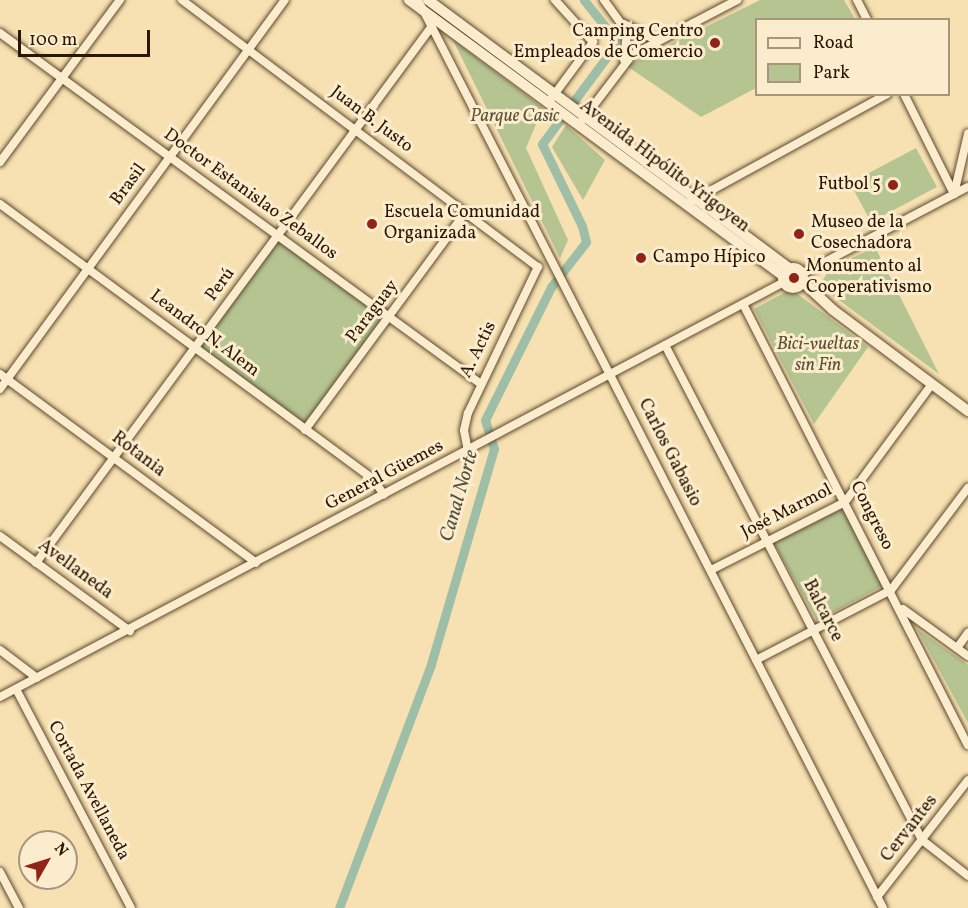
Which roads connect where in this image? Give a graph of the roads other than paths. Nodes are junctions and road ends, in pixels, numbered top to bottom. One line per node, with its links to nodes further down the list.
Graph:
1 (120, 0): 19 (street)
2 (182, 0): 17 (street, Juan B. Justo)
3 (285, 0): 17 (street, Brasil)
4 (409, 0): 11 (street, Avenida Hipólito Yrigoyen)
5 (418, 0): 11 (street, Carlos Gabasio)
6 (428, 0): 22 (street, Avenida Hipólito Yrigoyen)
7 (555, 0): 22 (street)
8 (604, 0): 13 (street)
9 (737, 0): 16 (street)
10 (857, 0): 12 (street)
11 (425, 13): 14 (street, Carlos Gabasio); 22 (street, Avenida Hipólito Yrigoyen)
12 (866, 18)
13 (624, 23): 16 (street); 18 (street)
14 (432, 26): 24 (street, Perú); 34 (street, Carlos Gabasio)
15 (0, 33): 19 (street, Doctor Estanislao Zeballos)
16 (657, 41): 18 (street)
17 (249, 49): 24 (street, Juan B. Justo); 26 (street, Brasil)
18 (624, 61): 23 (street)
19 (62, 78): 26 (street, Doctor Estanislao Zeballos); 27 (street)
20 (883, 96): 30 (street)
21 (905, 96): 29 (street)
22 (555, 100): 23 (street, Avenida Hipólito Yrigoyen)
23 (578, 117): 30 (street, Avenida Hipólito Yrigoyen)
24 (357, 129): 32 (street, Juan B. Justo); 33 (street, Perú)
25 (968, 134): 29 (street)
26 (170, 157): 33 (street, Doctor Estanislao Zeballos); 36 (street, Brasil)
27 (0, 162)
28 (968, 187): 29 (street, General Güemes)
29 (954, 194): 37 (street, General Güemes)
30 (691, 201): 37 (street, Avenida Hipólito Yrigoyen)
31 (0, 204): 36 (street, Leandro N. Alem)
32 (465, 213): 35 (street, Juan B. Justo); 39 (street, Paraguay)
33 (278, 236): 39 (street, Doctor Estanislao Zeballos); 41 (street, Perú)
34 (551, 263): 35 (street); 42 (street, Carlos Gabasio)
35 (538, 267): 44 (street, A. Actis)
36 (88, 269): 41 (street, Leandro N. Alem); 43 (street, Brasil)
37 (793, 278): 38 (street, General Güemes); 45 (street, Avenida Hipólito Yrigoyen)
38 (743, 304): 40 (street, General Güemes); 53 (street, Congreso)
39 (390, 318): 44 (street, Doctor Estanislao Zeballos); 48 (street, Paraguay)
40 (665, 345): 42 (street, General Güemes); 55 (street, Balcarce)
41 (195, 348): 48 (street, Leandro N. Alem); 50 (street, Perú)
42 (610, 375): 49 (street, General Güemes); 58 (street, Carlos Gabasio)
43 (4, 376): 46 (street, Brasil); 50 (street, Rotania)
44 (481, 384): 49 (street, A. Actis)
45 (932, 384): 47 (street, Avenida Hipólito Yrigoyen); 53 (street, José Marmol)
46 (0, 389)
47 (968, 411)
48 (305, 430): 52 (street, Leandro N. Alem)
49 (468, 451): 52 (street, General Güemes)
50 (114, 457): 56 (street, Perú); 57 (street, Rotania)
51 (968, 488): 59 (street)
52 (384, 495): 57 (street, General Güemes)
53 (845, 502): 55 (street, José Marmol); 59 (street, Congreso)
54 (0, 536): 56 (street, Avellaneda)
55 (768, 541): 58 (street, José Marmol); 62 (street, Balcarce)
56 (36, 563): 61 (street, Avellaneda)
57 (256, 563): 61 (street, General Güemes)
58 (711, 570): 67 (street, Carlos Gabasio)
59 (891, 590): 60 (street, Congreso); 62 (street)
60 (900, 607): 64 (street); 71 (street, Congreso)
61 (130, 631): 68 (street, General Güemes)
62 (814, 631): 67 (street); 73 (street, Balcarce)
63 (968, 633): 64 (street)
64 (957, 648): 66 (street)
65 (0, 650): 68 (street)
66 (968, 656)
67 (756, 660): 76 (street, Carlos Gabasio)
68 (37, 678): 69 (street, General Güemes)
69 (16, 689): 70 (street, General Güemes); 78 (street, Cortada Avellaneda)
70 (0, 697)
71 (968, 745)
72 (968, 780): 73 (street, Cervantes)
73 (922, 840): 75 (street, Balcarce); 76 (street, Cervantes)
74 (0, 872): 77 (street)
75 (968, 876)
76 (878, 897): 79 (street, Carlos Gabasio)
77 (19, 908)
78 (131, 908)
79 (883, 908)

